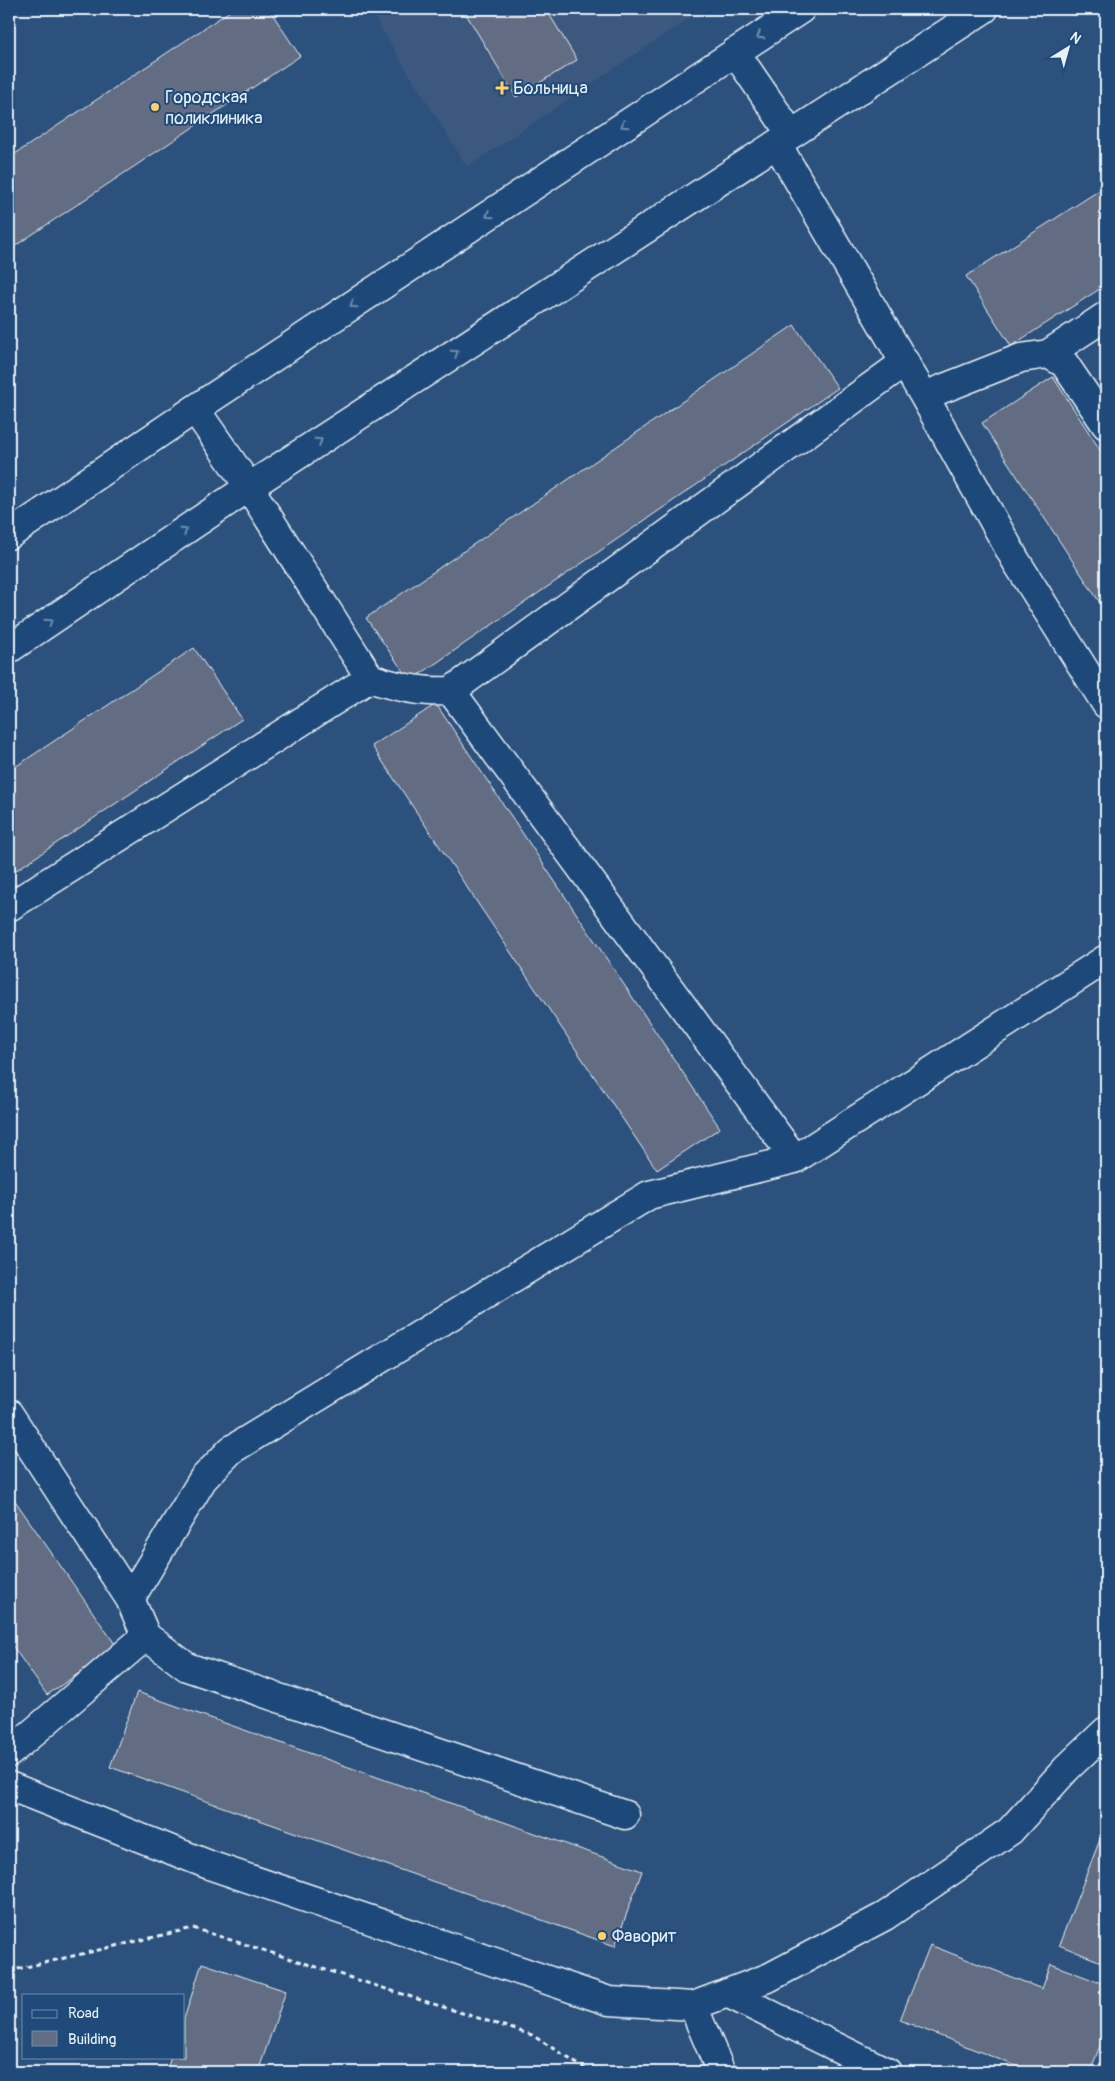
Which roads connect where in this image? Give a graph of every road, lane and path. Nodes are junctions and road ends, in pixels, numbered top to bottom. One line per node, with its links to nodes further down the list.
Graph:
1 (801, 9): 3 (street, one-way to 3)
2 (984, 9): 4 (street)
3 (735, 52): 4 (street); 9 (street, one-way to 9)
4 (784, 139): 7 (street); 11 (street, one-way to 4)
5 (1106, 316): 6 (street)
6 (1048, 354): 8 (street); 10 (street)
7 (905, 362): 8 (street); 15 (street)
8 (924, 396): 16 (street)
9 (195, 409): 11 (street); 12 (street)
10 (1106, 425)
11 (249, 487): 13 (street, one-way to 11); 14 (street)
12 (9, 535)
13 (9, 649)
14 (370, 678): 15 (street); 17 (street)
15 (451, 691): 19 (street)
16 (1106, 704)
17 (9, 907)
18 (1106, 959): 19 (street)
19 (794, 1159): 21 (street)
20 (9, 1414): 21 (street)
21 (130, 1599): 22 (street)
22 (146, 1636): 24 (street); 26 (street)
23 (1106, 1731): 28 (street)
24 (9, 1752)
25 (9, 1786): 29 (street)
26 (625, 1815)
27 (9, 1971): 30 (path)
28 (728, 1993): 29 (street); 32 (street)
29 (693, 2006): 31 (street)
30 (590, 2072)
31 (721, 2072)
32 (887, 2072)

